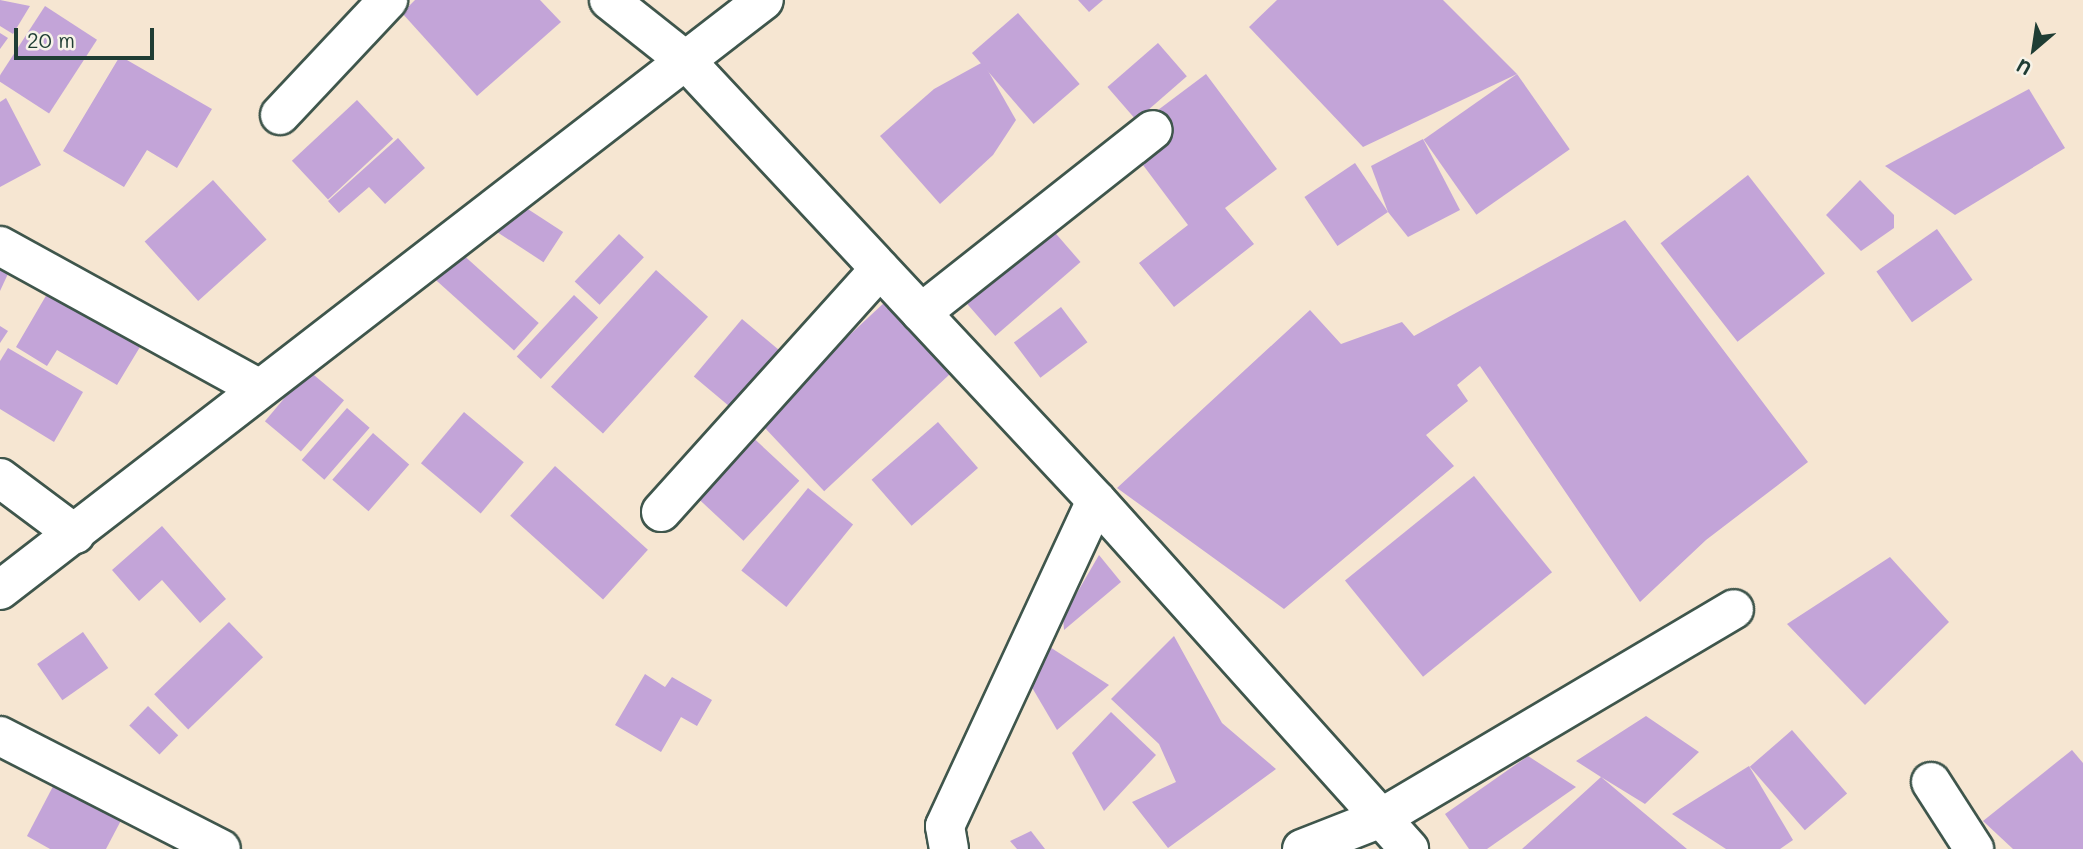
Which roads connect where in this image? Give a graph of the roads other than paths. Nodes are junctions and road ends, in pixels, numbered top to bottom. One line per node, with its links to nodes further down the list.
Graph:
1 (388, 0): 5 (street)
2 (609, 0): 4 (street)
3 (764, 0): 4 (street)
4 (686, 61): 8 (street); 10 (street)
5 (280, 115)
6 (1153, 130): 9 (street)
7 (0, 246): 10 (street)
8 (880, 269): 9 (street); 13 (street)
9 (921, 313): 12 (street)
10 (258, 388): 14 (street)
11 (0, 478): 14 (street)
12 (1096, 500): 19 (street); 21 (street)
13 (661, 512)
14 (75, 534): 15 (street)
15 (0, 590)
16 (1734, 609): 19 (street)
17 (0, 736): 20 (street)
18 (1931, 782): 24 (street)
19 (1381, 818): 22 (street); 23 (street)
20 (221, 849)
21 (948, 849)
22 (1302, 849)
23 (1409, 849)
24 (1974, 849)

